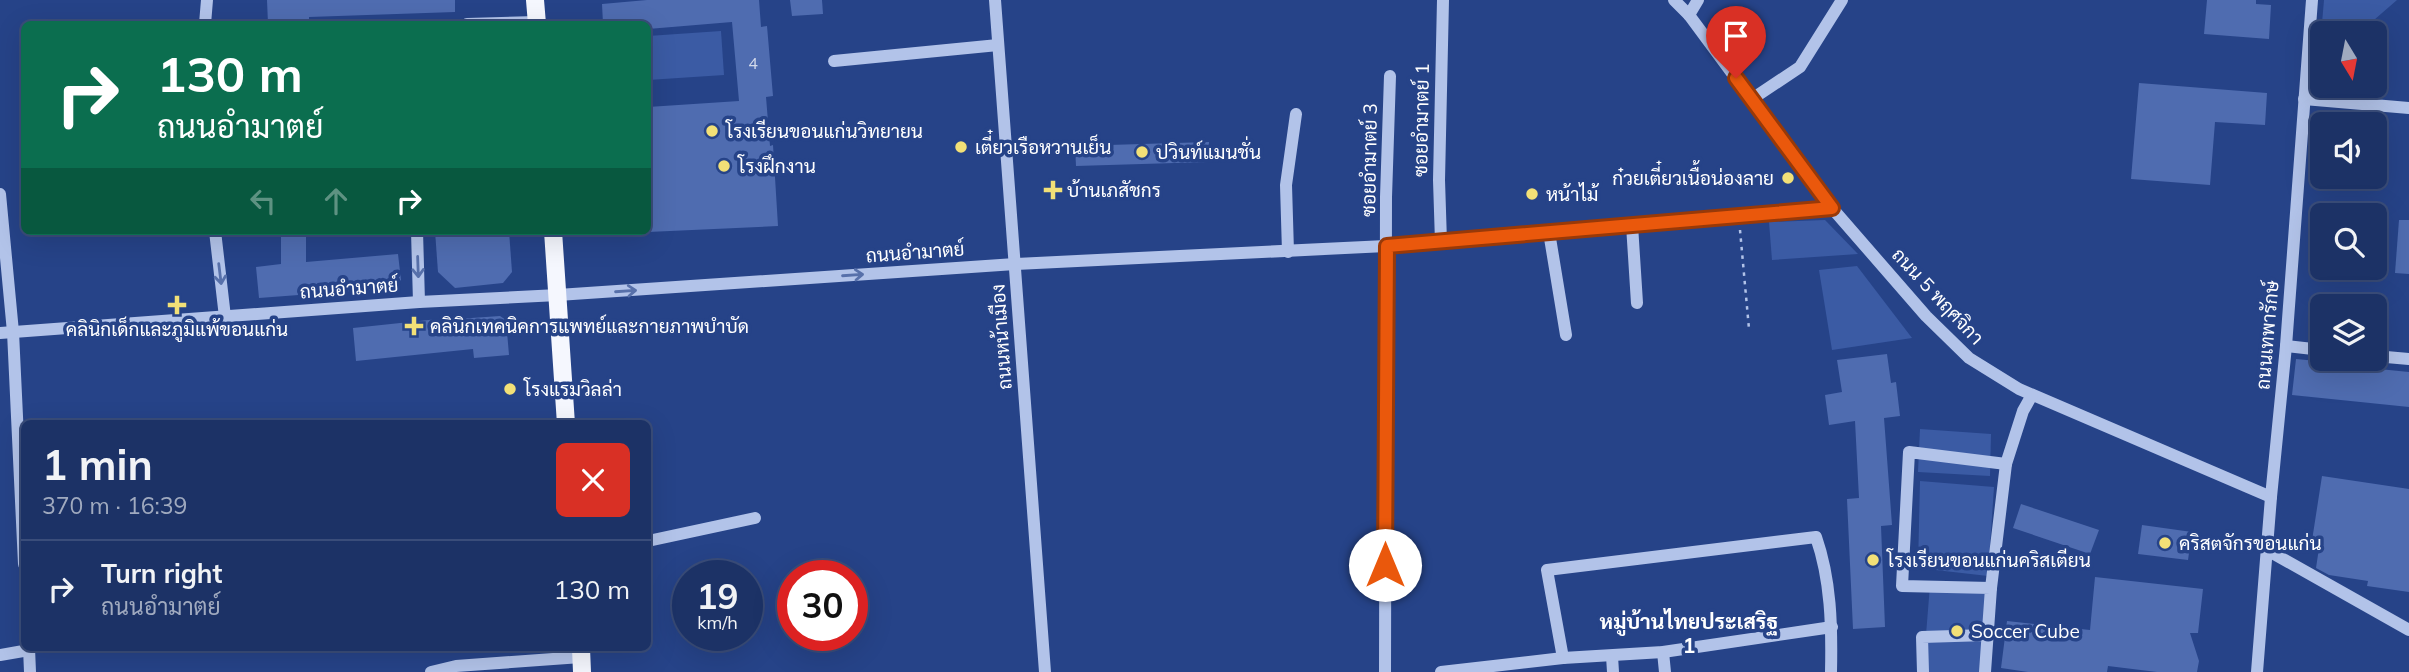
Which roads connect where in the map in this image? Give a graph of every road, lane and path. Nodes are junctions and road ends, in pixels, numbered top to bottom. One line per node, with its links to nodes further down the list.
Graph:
1 (207, 0): 10 (street)
2 (535, 0): 11 (main road)
3 (995, 0): 12 (street, ถนนหน้าเมือง)
4 (1443, 0): 27 (street, ซอยอำมาตย์ 1)
5 (1674, 0): 9 (street, ถนน 5 พฤศจิกา)
6 (1698, 0): 9 (street)
7 (1842, 0): 15 (street)
8 (2312, 0): 16 (street, ถนนเทพารักษ์)
9 (1689, 15): 15 (street, ถนน 5 พฤศจิกา)
10 (205, 21)
11 (537, 21)
12 (998, 45): 13 (street); 30 (street, ถนนหน้าเมือง)
13 (834, 61)
14 (1390, 76): 28 (street, ซอยอำมาตย์ 3)
15 (1752, 99): 20 (street, ถนน 5 พฤศจิกา)
16 (2304, 99): 17 (street); 38 (street, ถนนเทพารักษ์)
17 (2409, 108)
18 (1296, 114): 29 (street)
19 (0, 194): 36 (street)
20 (1832, 208): 21 (street, ถนนอำมาตย์); 42 (street, ถนน 5 พฤศจิกา)
21 (1739, 216): 22 (street, ถนนอำมาตย์); 35 (path)
22 (1632, 225): 23 (street, ถนนอำมาตย์); 33 (street)
23 (1549, 232): 27 (street, ถนนอำมาตย์); 37 (street)
24 (215, 235): 34 (street, one-way to 34)
25 (417, 235): 32 (street, one-way to 32)
26 (553, 235): 31 (main road)
27 (1441, 242): 28 (street, ถนนอำมาตย์)
28 (1387, 246): 29 (street, ถนนอำมาตย์); 65 (street, ซอยอำมาตย์ 3)
29 (1289, 252): 30 (street, ถนนอำมาตย์)
30 (1015, 264): 31 (street, ถนนอำมาตย์, one-way to 30); 64 (street, ถนนหน้าเมือง)
31 (558, 295): 32 (street, ถนนอำมาตย์); 43 (main road)
32 (419, 302): 34 (street, ถนนอำมาตย์)
33 (1637, 303)
34 (225, 317): 36 (street, ถนนอำมาตย์)
35 (1749, 329)
36 (6, 332): 47 (street)
37 (1566, 335)
38 (2287, 346): 39 (street); 45 (street, ถนนเทพารักษ์)
39 (2310, 349)
40 (2387, 357): 41 (street)
41 (2409, 359)
42 (2032, 395): 44 (street); 45 (street, ถนน 5 พฤศจิกา)
43 (566, 420)
44 (2006, 464): 50 (street); 50 (street)
45 (2271, 497): 49 (street, ถนนเทพารักษ์)
46 (755, 518): 48 (street)
47 (21, 525)
48 (651, 540)
49 (2267, 550): 52 (street); 72 (street, ถนนเทพารักษ์)
50 (1991, 589): 53 (street)
51 (1832, 627): 56 (street); 59 (street); 69 (street)
52 (2409, 630)
53 (1987, 635): 70 (street); 71 (street)
54 (21, 651): 57 (street)
55 (29, 651): 62 (street)
56 (1663, 652): 58 (street); 68 (street)
57 (0, 655)
58 (1612, 656): 59 (street); 67 (street)
59 (1563, 658): 61 (street)
60 (581, 659): 63 (street)
61 (1537, 667): 66 (street)
62 (30, 672)
63 (431, 672)
64 (1045, 672)
65 (1385, 672)
66 (1441, 672)
67 (1613, 672)
68 (1665, 672)
69 (1831, 672)
70 (1923, 672)
71 (1985, 672)
72 (2257, 672)

